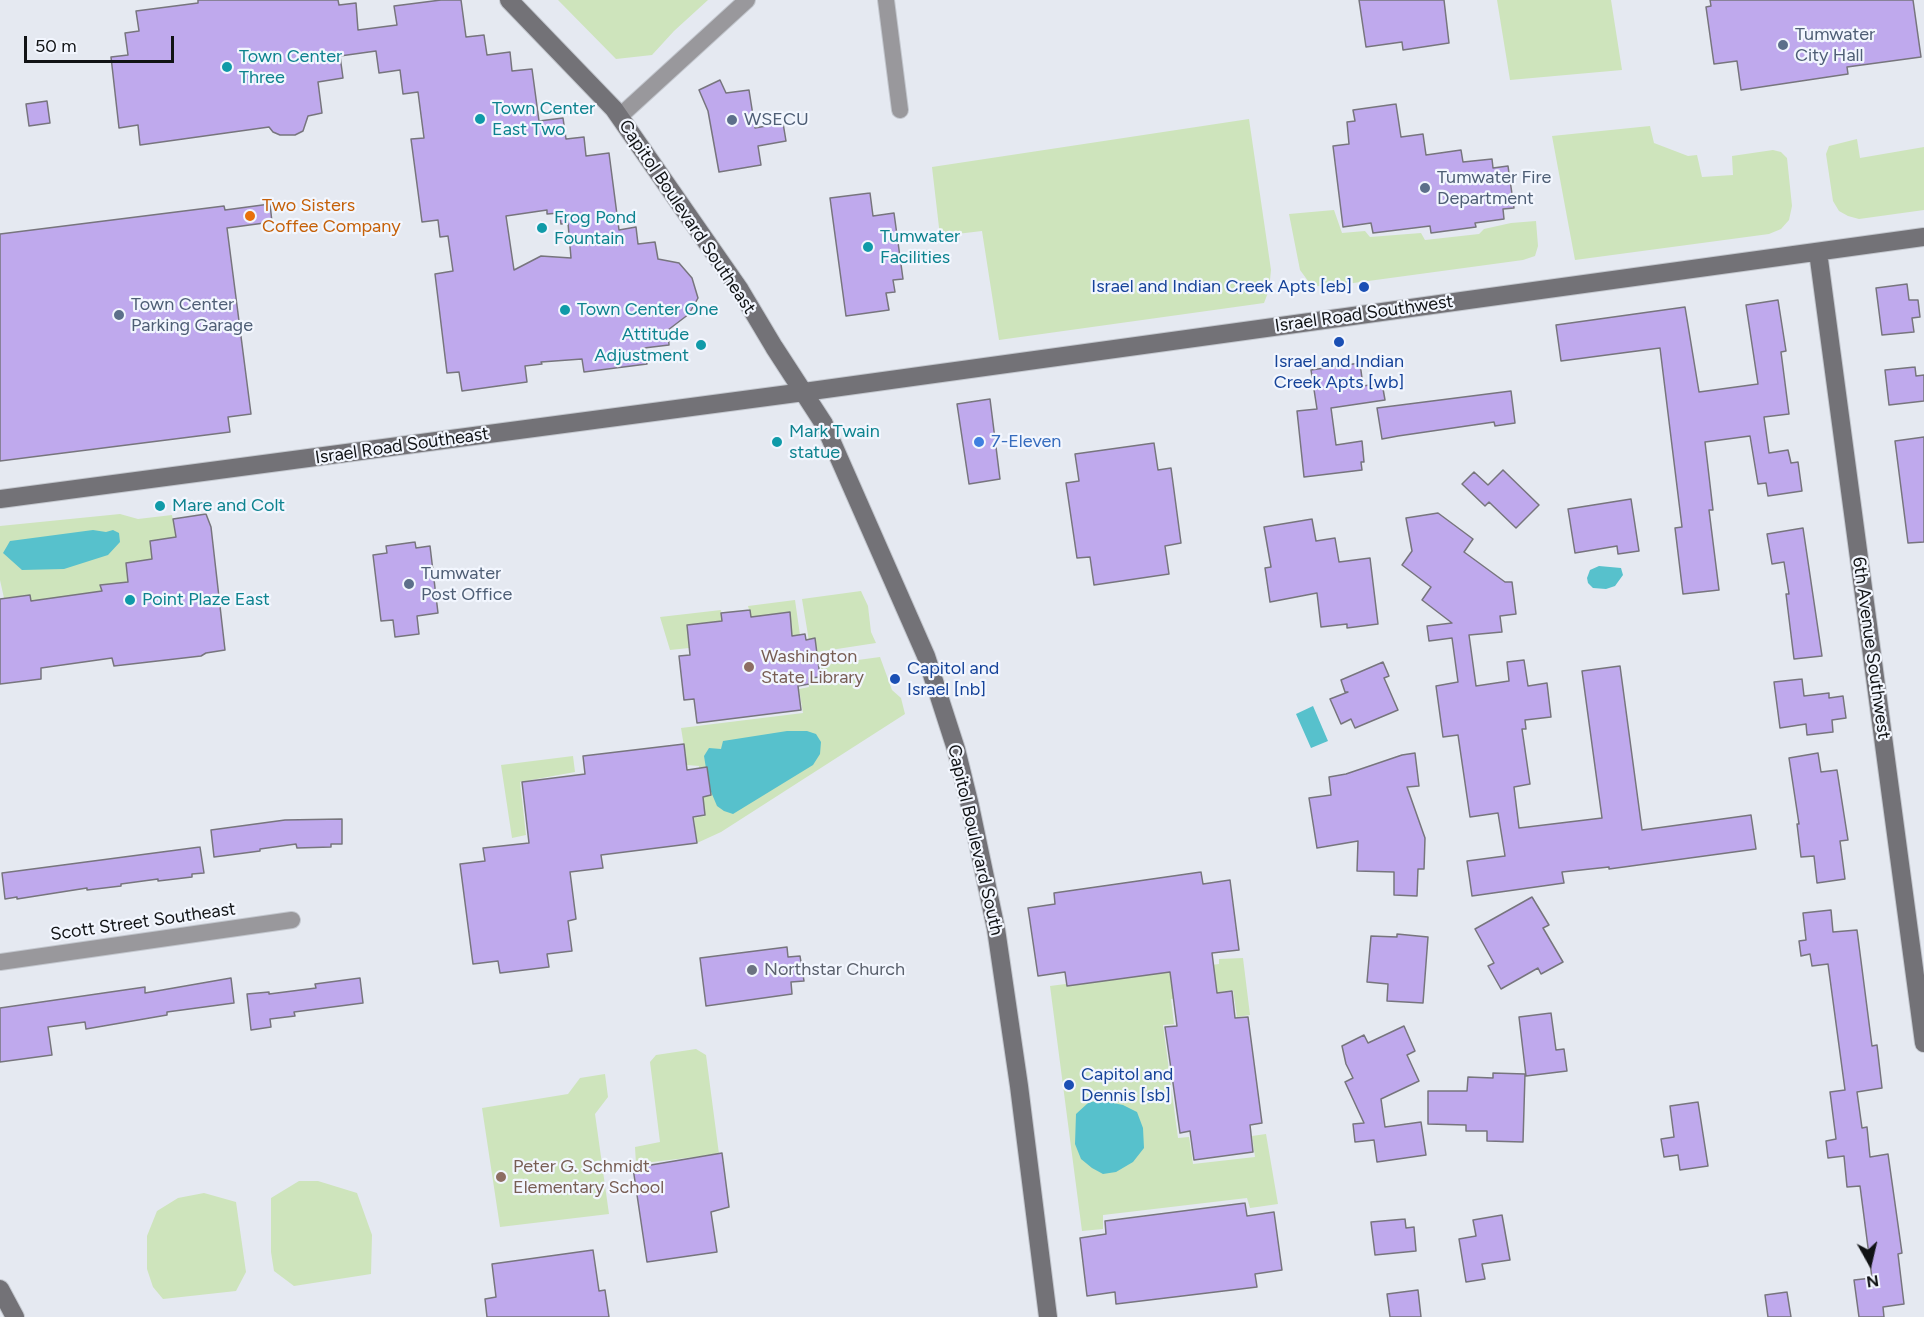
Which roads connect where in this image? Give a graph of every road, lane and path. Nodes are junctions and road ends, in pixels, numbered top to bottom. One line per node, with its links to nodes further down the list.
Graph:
1 (509, 0): 5 (street, Capitol Boulevard Southeast)
2 (747, 0): 5 (street)
3 (886, 0): 4 (street)
4 (900, 110)
5 (619, 117): 8 (street, Capitol Boulevard Southeast)
6 (1924, 237): 7 (street, Israel Road Southwest)
7 (1818, 252): 8 (street, Israel Road Southwest); 12 (street, 6th Avenue Southwest)
8 (804, 392): 9 (street, Israel Road Southeast); 15 (street, Capitol Boulevard South)
9 (0, 499)
10 (292, 920): 11 (street, Scott Street Southeast)
11 (0, 962)
12 (1924, 1043)
13 (0, 1289): 14 (street)
14 (15, 1317)
15 (1048, 1317)

